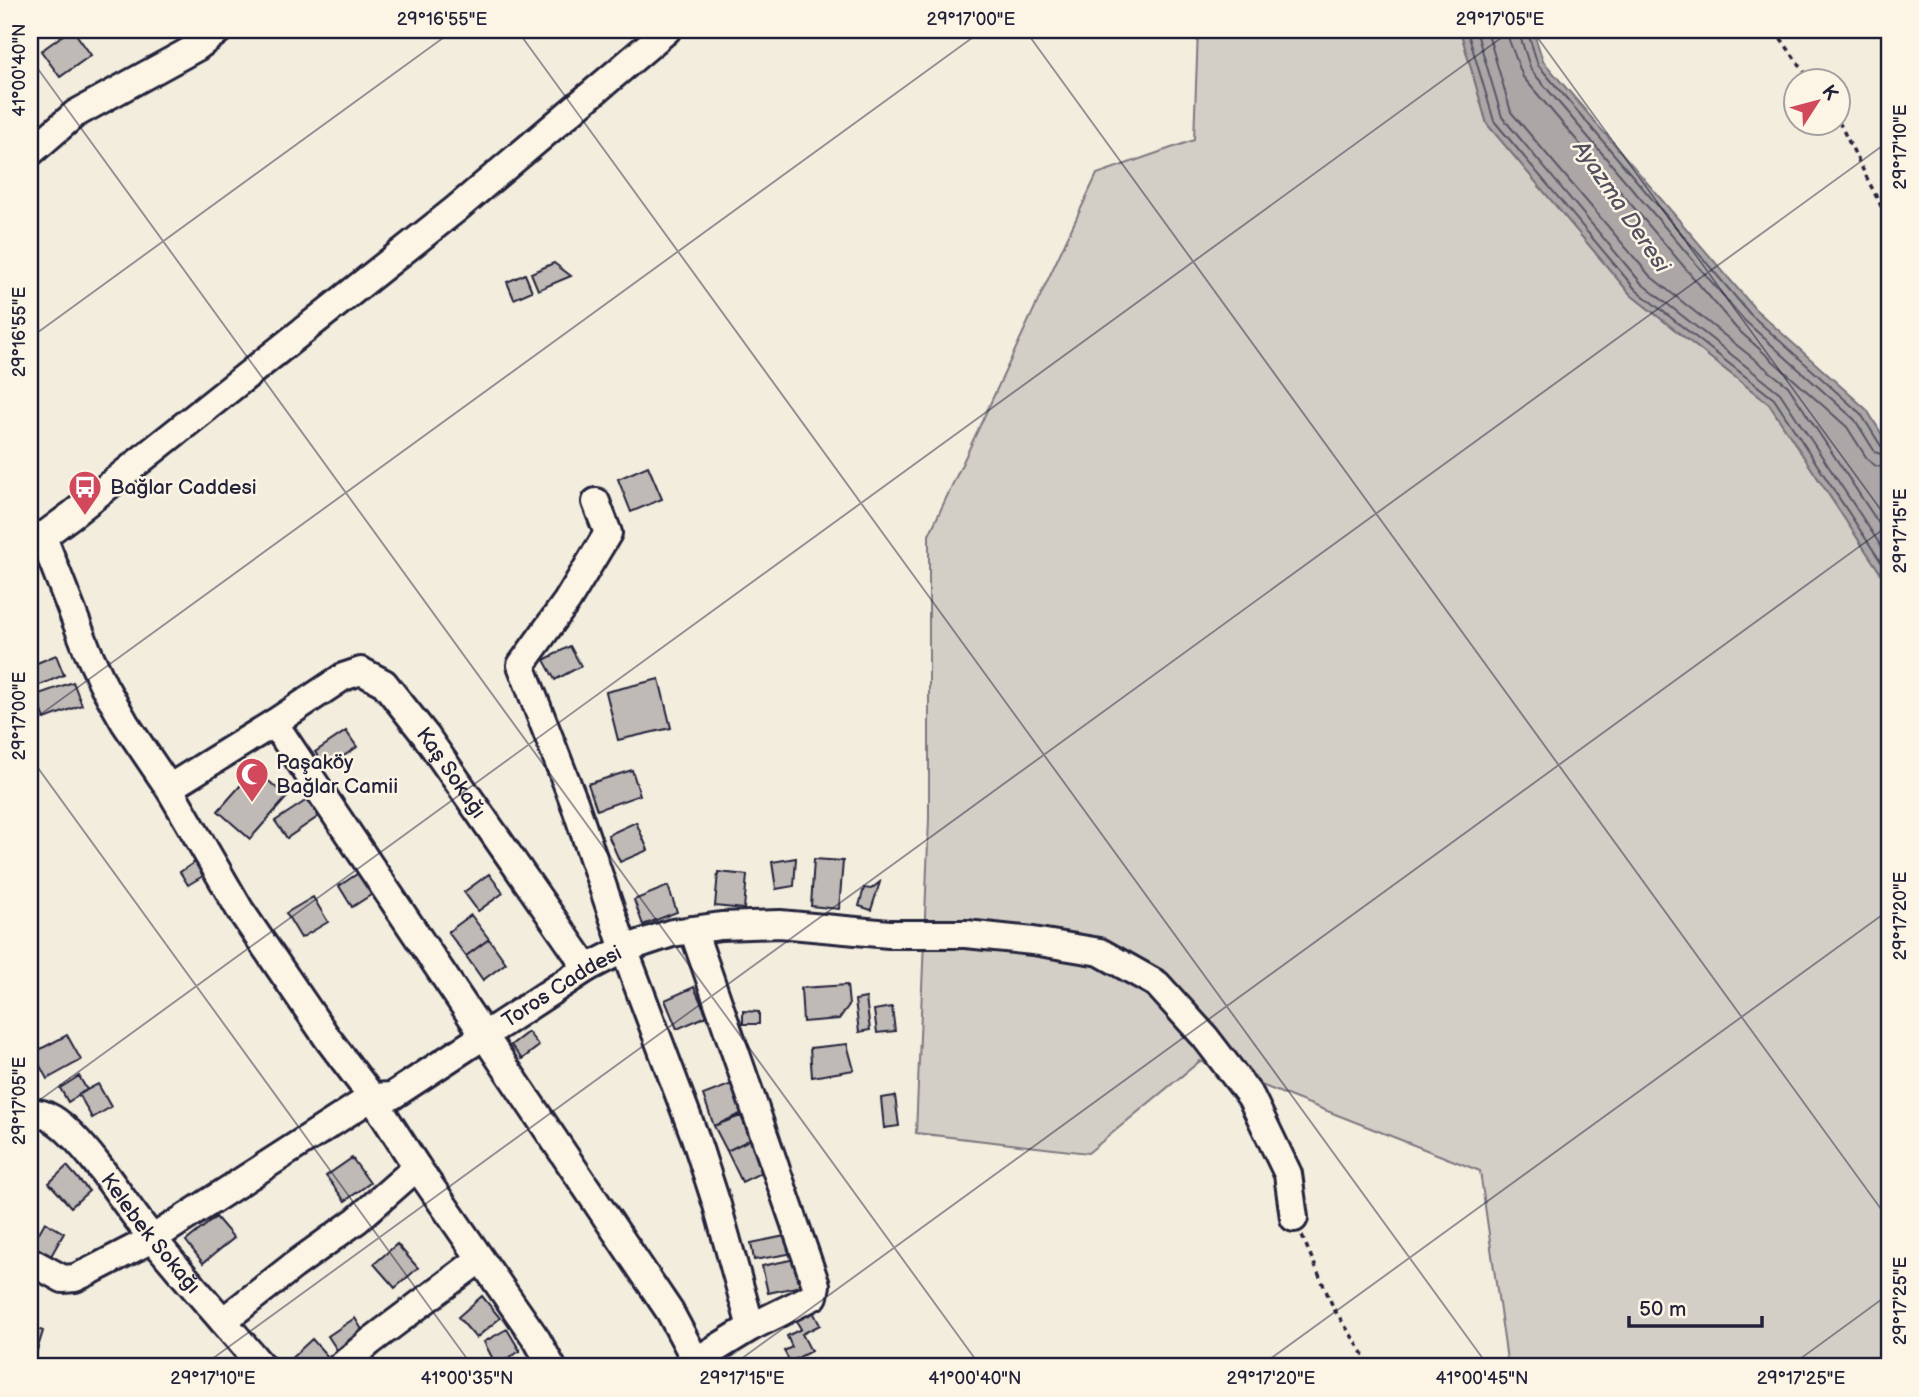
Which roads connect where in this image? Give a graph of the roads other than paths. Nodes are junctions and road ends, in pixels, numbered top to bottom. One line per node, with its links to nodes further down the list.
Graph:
1 (219, 30): 3 (street)
2 (667, 30): 5 (street)
3 (30, 153)
4 (596, 502): 9 (street, Toros Caddesi)
5 (34, 539): 7 (street)
6 (274, 723): 7 (street, Kaş Sokağı); 10 (street, Kaş Sokağı); 11 (street)
7 (169, 788): 12 (street)
8 (693, 930): 9 (street); 15 (street); 20 (street)
9 (624, 949): 10 (street, Toros Caddesi); 20 (street)
10 (587, 968): 11 (street, Toros Caddesi)
11 (484, 1036): 12 (street, Toros Caddesi); 21 (street)
12 (372, 1097): 14 (street); 16 (street, Toros Caddesi)
13 (30, 1113): 16 (street, Kelebek Sokağı)
14 (417, 1167): 17 (street); 19 (street)
15 (1294, 1218)
16 (152, 1239): 18 (street, Toros Caddesi); 19 (street, Kelebek Sokağı)
17 (480, 1259): 23 (street); 24 (street)
18 (30, 1261)
19 (223, 1321): 22 (street, Kelebek Sokağı)
20 (751, 1327): 21 (street)
21 (691, 1364)
22 (262, 1367)
23 (340, 1367)
24 (552, 1367)

